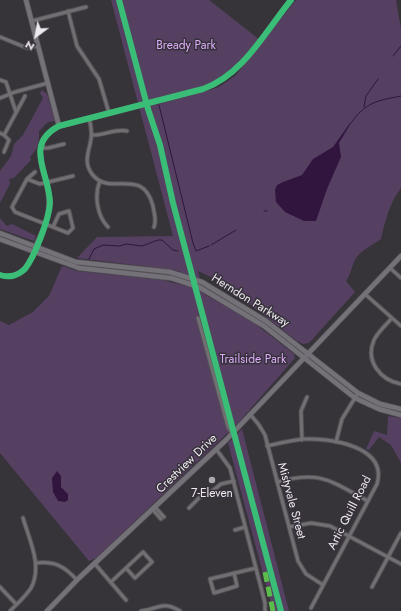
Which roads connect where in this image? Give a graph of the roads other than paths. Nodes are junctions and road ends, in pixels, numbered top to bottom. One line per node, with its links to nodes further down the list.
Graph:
1 (26, 0): 5 (main road)
2 (291, 0): 14 (main road)
3 (86, 7): 4 (street)
4 (68, 12): 5 (street); 14 (street)
5 (32, 21): 7 (main road)
6 (0, 37): 7 (street)
7 (38, 46): 9 (main road)
8 (0, 80): 10 (street)
9 (48, 83): 10 (street); 16 (main road)
10 (10, 94): 12 (street); 13 (street)
11 (25, 96): 13 (street)
12 (0, 98)
13 (16, 112): 19 (street)
14 (108, 113): 15 (main road)
15 (89, 118): 16 (main road); 20 (street)
16 (59, 126): 22 (main road)
17 (127, 132): 20 (street)
18 (0, 133): 19 (street)
19 (4, 135): 23 (street)
20 (92, 135): 27 (street)
21 (64, 144): 22 (street)
22 (41, 148): 28 (main road)
23 (4, 152)
24 (35, 172): 26 (street)
25 (73, 176): 28 (street)
26 (27, 179): 28 (street); 29 (street)
27 (100, 181): 31 (street); 32 (street)
28 (47, 183): 29 (main road)
29 (45, 224): 30 (street); 35 (main road)
30 (53, 227): 30 (street)
31 (108, 227)
32 (154, 227)
33 (0, 233): 35 (main road, Herndon Parkway)
34 (0, 239): 35 (main road, Herndon Parkway)
35 (35, 249): 38 (street); 45 (main road, Herndon Parkway)
36 (401, 256): 37 (main road, Crestview Drive)
37 (390, 268): 39 (street); 41 (main road, Crestview Drive)
38 (1, 276): 40 (street)
39 (401, 278)
40 (0, 280)
41 (365, 294): 43 (street); 45 (main road, Crestview Drive)
42 (198, 318): 53 (street)
43 (392, 318): 44 (street); 46 (street)
44 (401, 326)
45 (305, 355): 47 (main road, Herndon Parkway); 49 (main road, Herndon Parkway); 51 (main road, Crestview Drive)
46 (401, 384)
47 (358, 393): 49 (street); 50 (main road, Herndon Parkway)
48 (307, 397): 54 (street)
49 (355, 398): 52 (main road, Herndon Parkway); 55 (street)
50 (401, 409)
51 (250, 414): 53 (main road, Crestview Drive); 56 (street, Mistyvale Street)
52 (401, 415)
53 (232, 433): 57 (main road, Crestview Drive)
54 (302, 440): 55 (street, Artic Quill Road); 56 (street, Artic Quill Road)
55 (336, 442): 60 (street, Artic Quill Road)
56 (268, 446): 59 (street, Mistyvale Street)
57 (216, 449): 58 (street); 62 (main road, Crestview Drive)
58 (234, 480): 61 (street); 65 (street)
59 (277, 482): 60 (street); 66 (street, Mistyvale Street)
60 (368, 501): 69 (street, Artic Quill Road)
61 (189, 508)
62 (154, 509): 64 (street); 73 (main road, Crestview Drive)
63 (22, 518): 71 (street)
64 (163, 518)
65 (245, 527): 67 (street); 75 (street)
66 (289, 527): 69 (street); 79 (street, Mistyvale Street)
67 (235, 530)
68 (401, 533): 70 (street)
69 (349, 536): 70 (street); 79 (street, Artic Quill Road)
70 (388, 557): 72 (street); 81 (street)
71 (36, 562): 77 (street); 83 (street)
72 (401, 564)
73 (93, 565): 77 (main road, Crestview Drive); 78 (street)
74 (126, 568): 74 (street); 78 (street)
75 (256, 568): 76 (street); 90 (street)
76 (234, 573): 76 (street)
77 (77, 580): 87 (main road, Crestview Drive)
78 (111, 582): 82 (street)
79 (323, 585): 84 (street, Artic Quill Road)
80 (0, 587): 83 (street)
81 (372, 588)
82 (126, 600)
83 (16, 604): 86 (street)
84 (311, 608)
85 (151, 610): 88 (street); 89 (street)
86 (10, 611)
87 (47, 611)
88 (141, 611)
89 (180, 611)
90 (265, 611)

